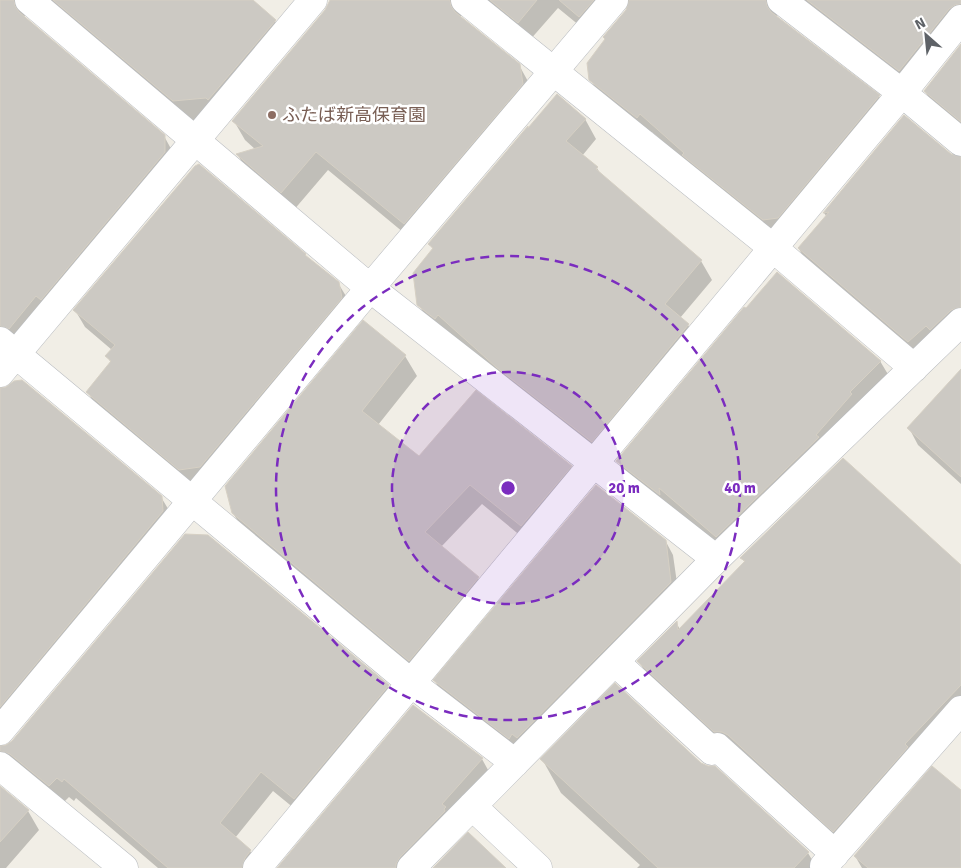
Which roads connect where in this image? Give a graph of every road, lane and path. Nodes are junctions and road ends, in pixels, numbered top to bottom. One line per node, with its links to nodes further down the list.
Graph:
1 (29, 0): 9 (street)
2 (313, 0): 9 (street)
3 (465, 0): 7 (street)
4 (614, 0): 7 (street)
5 (781, 0): 8 (street)
6 (961, 20): 8 (street)
7 (554, 72): 11 (street); 12 (street)
8 (902, 93): 10 (street); 11 (street)
9 (196, 140): 12 (street); 14 (street)
10 (961, 142)
11 (773, 248): 15 (street); 16 (street)
12 (370, 288): 16 (street); 17 (street)
13 (961, 322): 15 (street)
14 (5, 356): 17 (street)
15 (914, 368): 18 (street)
16 (594, 463): 18 (street); 20 (street)
17 (192, 501): 20 (street); 22 (street)
18 (716, 559): 19 (street)
19 (615, 662): 23 (street); 26 (street)
20 (411, 683): 23 (street); 28 (street)
21 (961, 710): 26 (street)
22 (0, 731)
23 (515, 763): 25 (street)
24 (0, 766): 27 (street)
25 (472, 806): 29 (street); 30 (street)
26 (828, 861)
27 (124, 868)
28 (257, 868)
29 (411, 868)
30 (538, 868)

